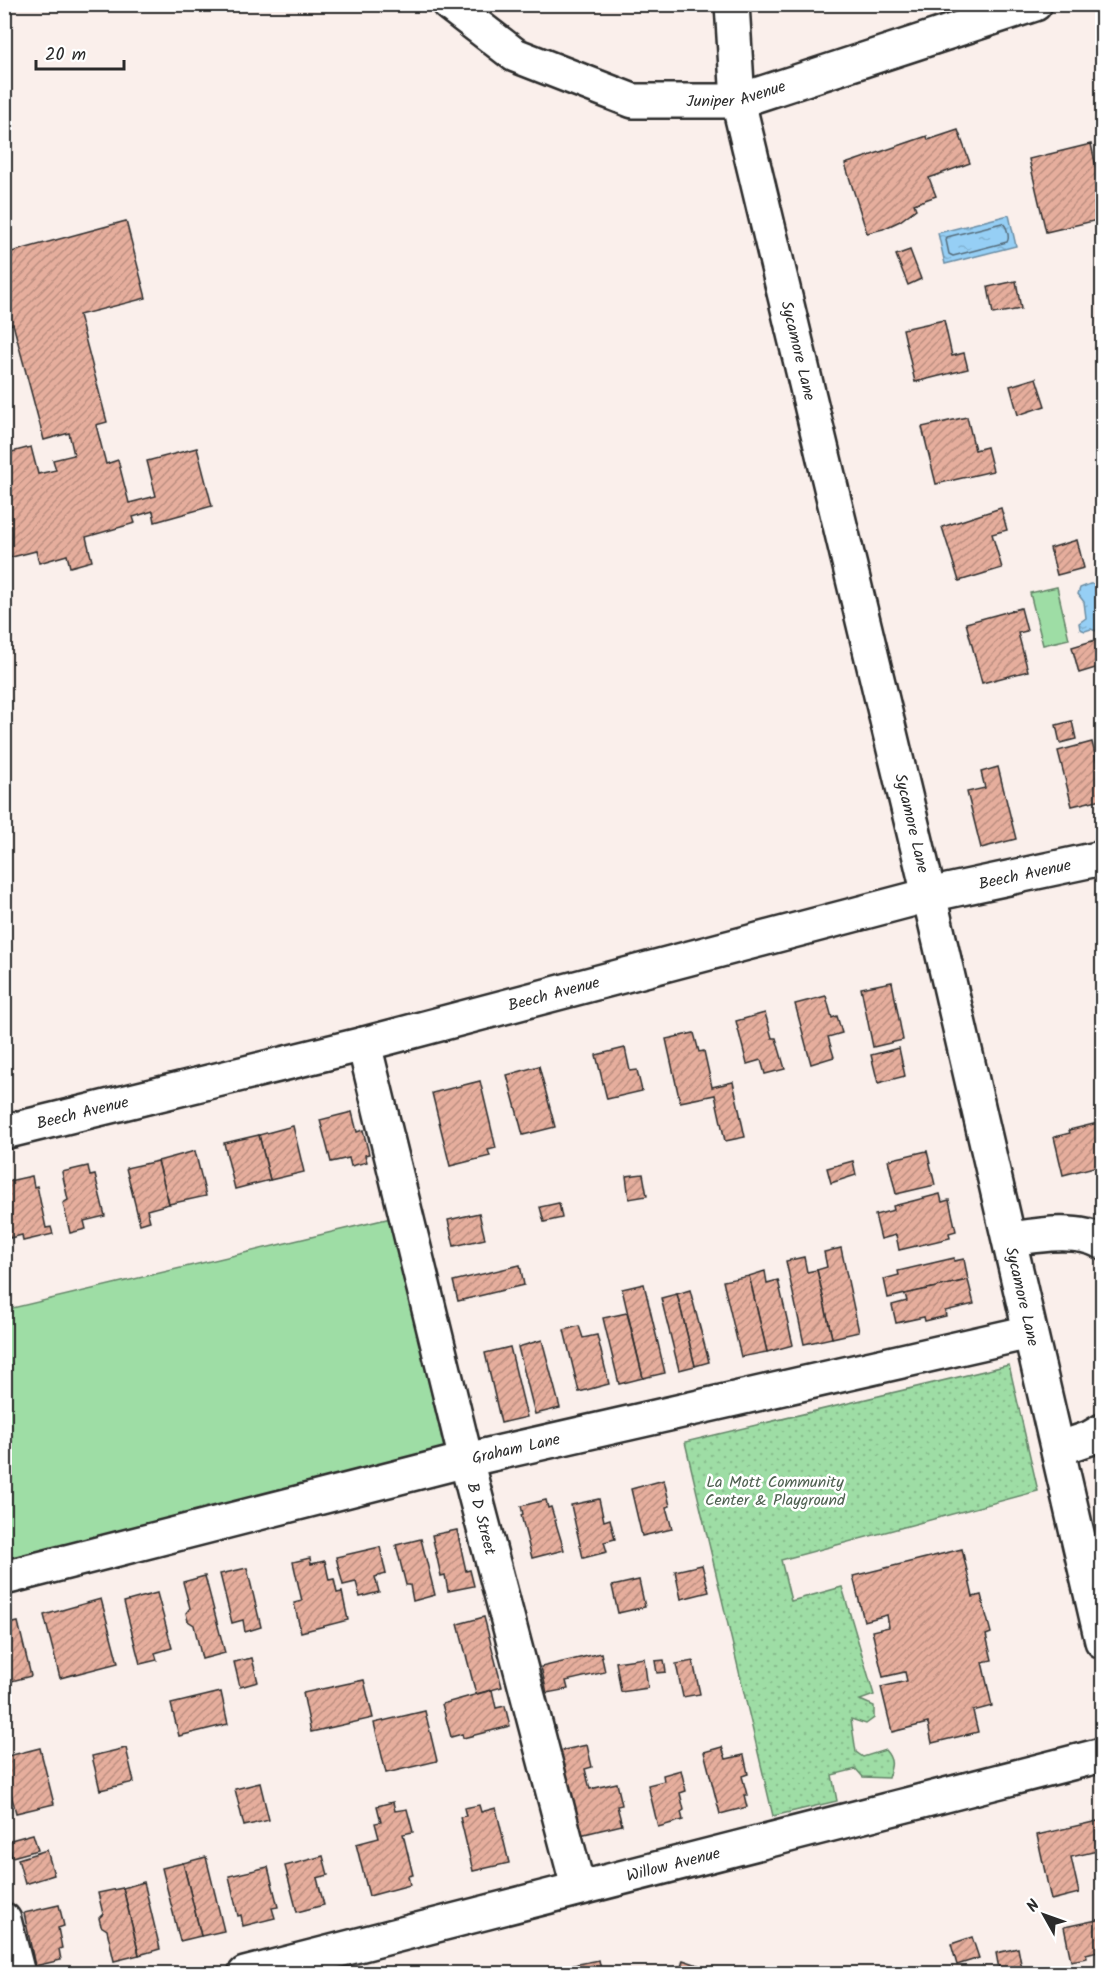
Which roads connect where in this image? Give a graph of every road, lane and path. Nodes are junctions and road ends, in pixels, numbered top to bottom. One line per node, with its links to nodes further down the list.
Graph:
1 (449, 4): 4 (street, Juniper Avenue)
2 (732, 4): 4 (street, Sycamore Lane)
3 (1035, 4): 4 (street, Juniper Avenue)
4 (738, 101): 6 (street, Sycamore Lane)
5 (1102, 858): 6 (street, Beech Avenue)
6 (929, 895): 7 (street, Beech Avenue); 9 (street, Sycamore Lane)
7 (364, 1044): 8 (street, Beech Avenue); 14 (street, B D Street)
8 (4, 1132)
9 (1010, 1239): 10 (street); 11 (street, Sycamore Lane)
10 (1102, 1242)
11 (1030, 1332): 13 (street, Sycamore Lane); 14 (street, Graham Lane)
12 (1102, 1431): 13 (street)
13 (1058, 1449): 16 (street, Sycamore Lane)
14 (466, 1460): 15 (street, Graham Lane); 18 (street, B D Street)
15 (4, 1578)
16 (1102, 1641)
17 (1102, 1755): 18 (street, Willow Avenue)
18 (578, 1887): 21 (street, Willow Avenue)
19 (4, 1920): 20 (street)
20 (18, 1974)
21 (245, 1974)

